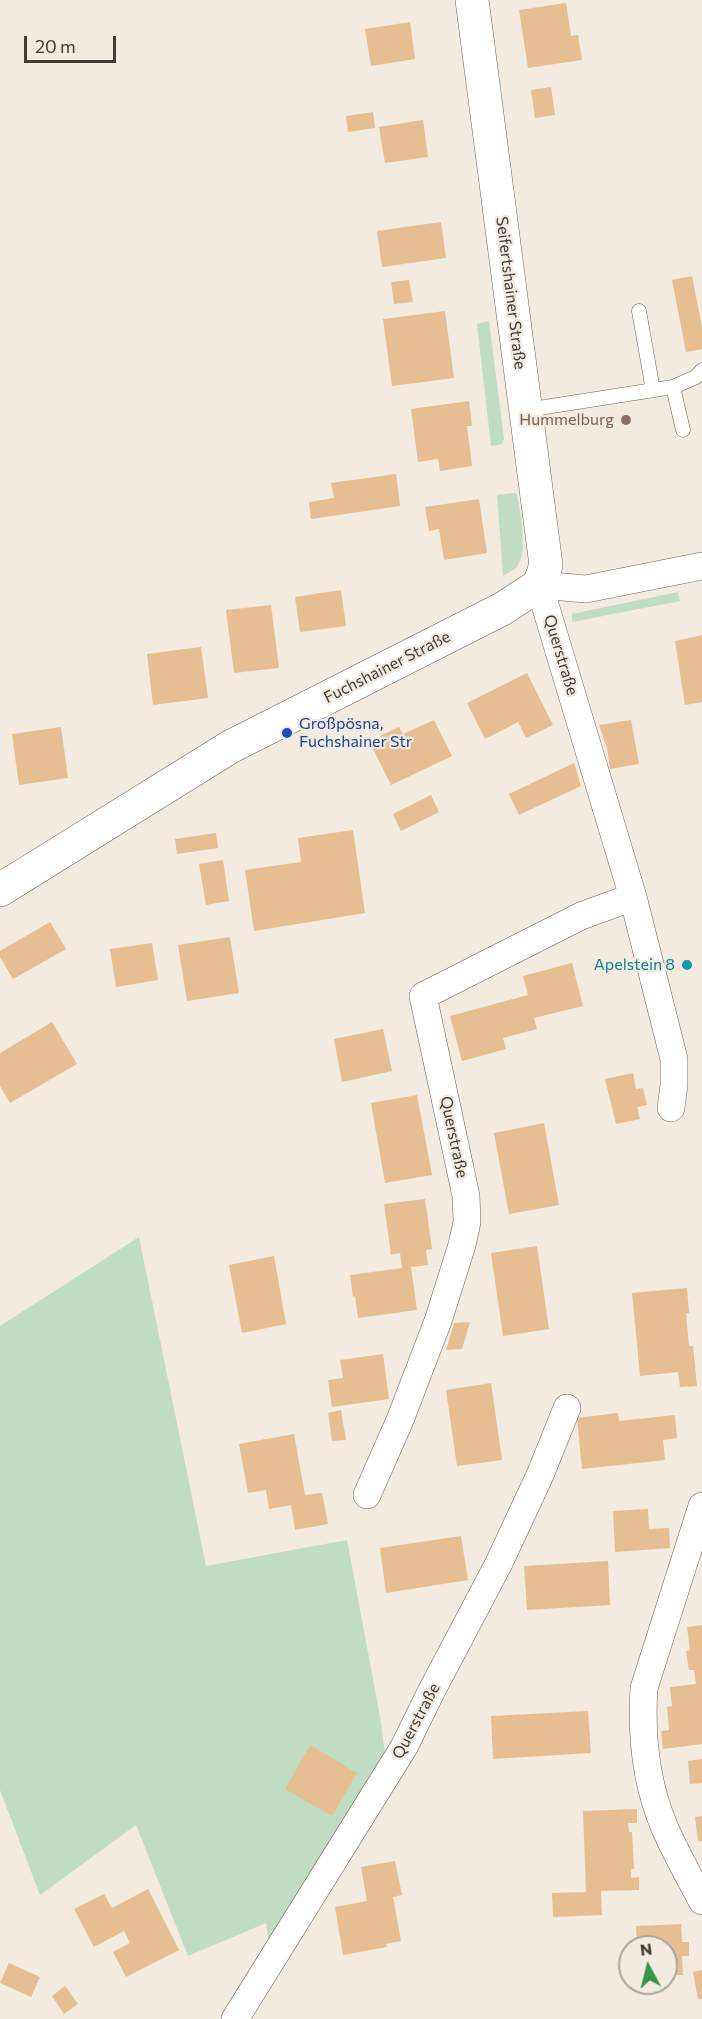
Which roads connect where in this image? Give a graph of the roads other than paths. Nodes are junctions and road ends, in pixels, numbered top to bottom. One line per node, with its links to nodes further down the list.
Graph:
1 (472, 0): 6 (street, Seifertshainer Straße)
2 (639, 311): 5 (lane)
3 (702, 370): 4 (lane)
4 (674, 387): 5 (lane); 7 (lane)
5 (653, 390): 6 (lane)
6 (526, 410): 9 (street, Seifertshainer Straße)
7 (683, 430)
8 (702, 566): 9 (street)
9 (538, 585): 10 (street, Fuchshainer Straße); 11 (street, Querstraße)
10 (0, 890)
11 (633, 897): 12 (street, Querstraße); 14 (street, Querstraße)
12 (671, 1108)
13 (567, 1408): 17 (street, Querstraße)
14 (367, 1495)
15 (702, 1506): 16 (street)
16 (702, 1901)
17 (235, 2019)

